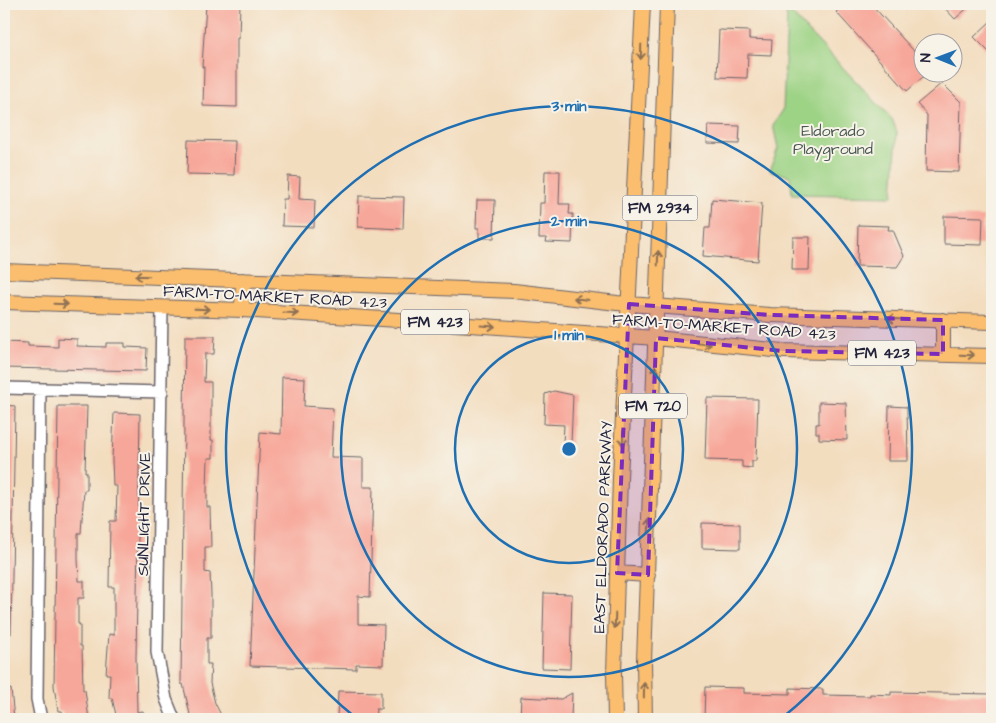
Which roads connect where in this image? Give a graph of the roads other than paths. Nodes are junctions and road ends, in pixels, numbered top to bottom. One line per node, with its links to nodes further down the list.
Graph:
1 (643, 4): 6 (main road, FM 2934, one-way to 6)
2 (667, 4): 7 (main road, FM 2934, one-way to 2)
3 (4, 271): 4 (main road, FARM-TO-MARKET ROAD 423 / FM 423, one-way to 3)
4 (243, 280): 6 (main road, FARM-TO-MARKET ROAD 423 / FM 423, one-way to 4); 9 (main road)
5 (4, 302): 8 (main road, FARM-TO-MARKET ROAD 423 / FM 423, one-way to 8)
6 (630, 304): 7 (main road, FARM-TO-MARKET ROAD 423 / FM 423); 12 (main road, FM 2934)
7 (656, 307): 10 (main road, FARM-TO-MARKET ROAD 423 / FM 423, one-way to 7); 13 (main road, FM 2934)
8 (162, 308): 9 (main road, FARM-TO-MARKET ROAD 423 / FM 423, one-way to 9); 18 (street, SUNLIGHT DRIVE)
9 (242, 310): 12 (main road, FARM-TO-MARKET ROAD 423 / FM 423, one-way to 12)
10 (943, 320): 11 (main road, FARM-TO-MARKET ROAD 423 / FM 423); 14 (main road)
11 (992, 322)
12 (628, 336): 13 (main road, FARM-TO-MARKET ROAD 423 / FM 423); 19 (main road, EAST ELDORADO PARKWAY, one-way to 19)
13 (656, 338): 14 (main road, FARM-TO-MARKET ROAD 423 / FM 423, one-way to 14); 20 (main road, FM 720, one-way to 13)
14 (943, 354): 15 (main road, FARM-TO-MARKET ROAD 423 / FM 423, one-way to 15)
15 (992, 356)
16 (4, 388): 17 (street)
17 (40, 389): 18 (street); 21 (street)
18 (162, 392): 22 (street, SUNLIGHT DRIVE)
19 (617, 573): 20 (main road); 23 (main road, EAST ELDORADO PARKWAY, one-way to 23)
20 (648, 575): 24 (main road, FM 720, one-way to 20)
21 (41, 719)
22 (174, 719)
23 (615, 719)
24 (645, 719)

